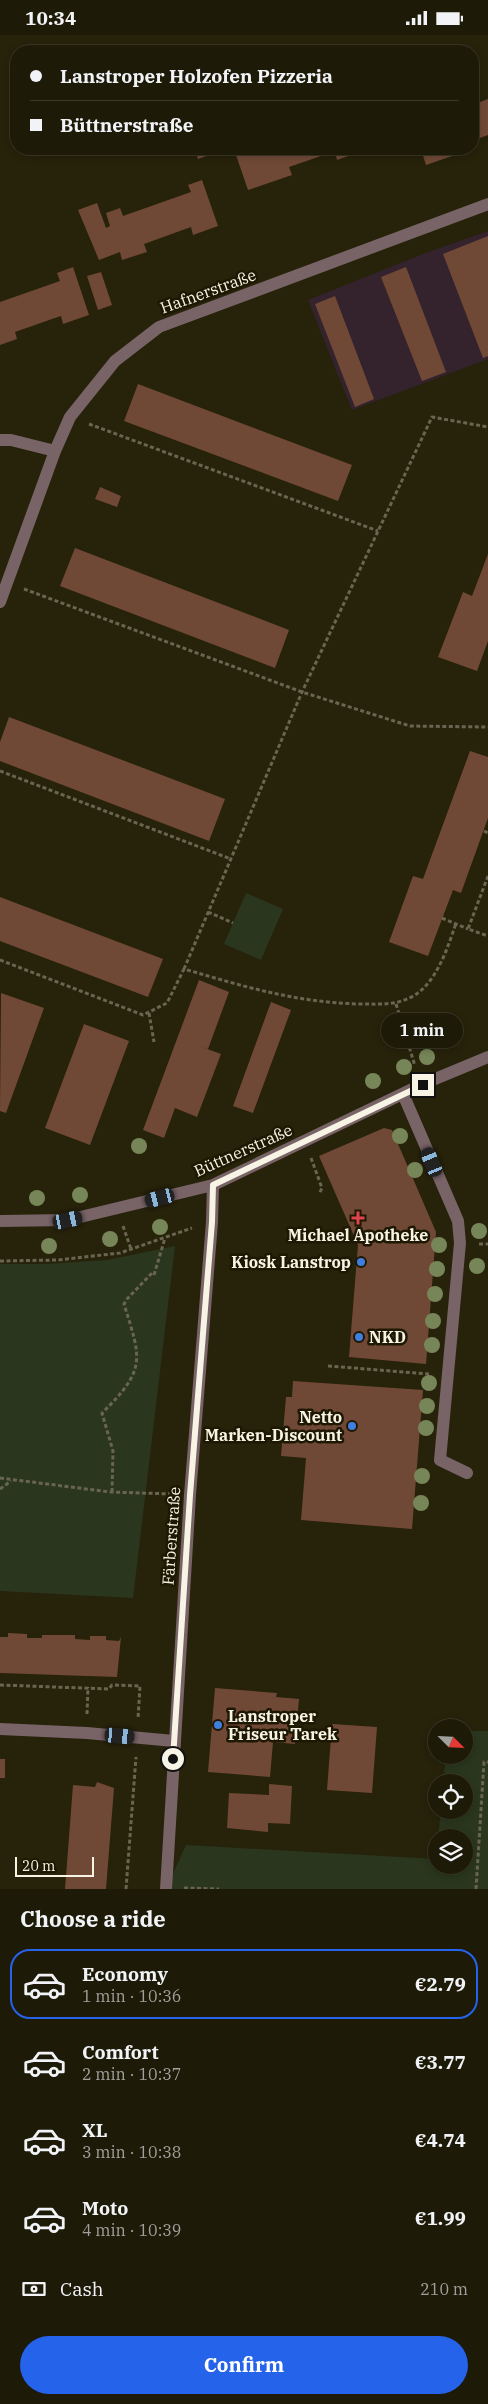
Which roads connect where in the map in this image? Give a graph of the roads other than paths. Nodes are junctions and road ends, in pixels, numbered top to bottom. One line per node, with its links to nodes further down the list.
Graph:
1 (488, 204): 3 (street, Hafnerstraße)
2 (0, 440): 3 (street)
3 (55, 451): 4 (street, Hafnerstraße)
4 (0, 601)
5 (488, 1057): 6 (street, Büttnerstraße)
6 (403, 1095): 7 (street, Büttnerstraße); 9 (street)
7 (213, 1185): 8 (street, Büttnerstraße); 11 (street, Färberstraße)
8 (0, 1221)
9 (467, 1473)
10 (0, 1729): 11 (street)
11 (174, 1741): 12 (street, Färberstraße)
12 (166, 1888)

